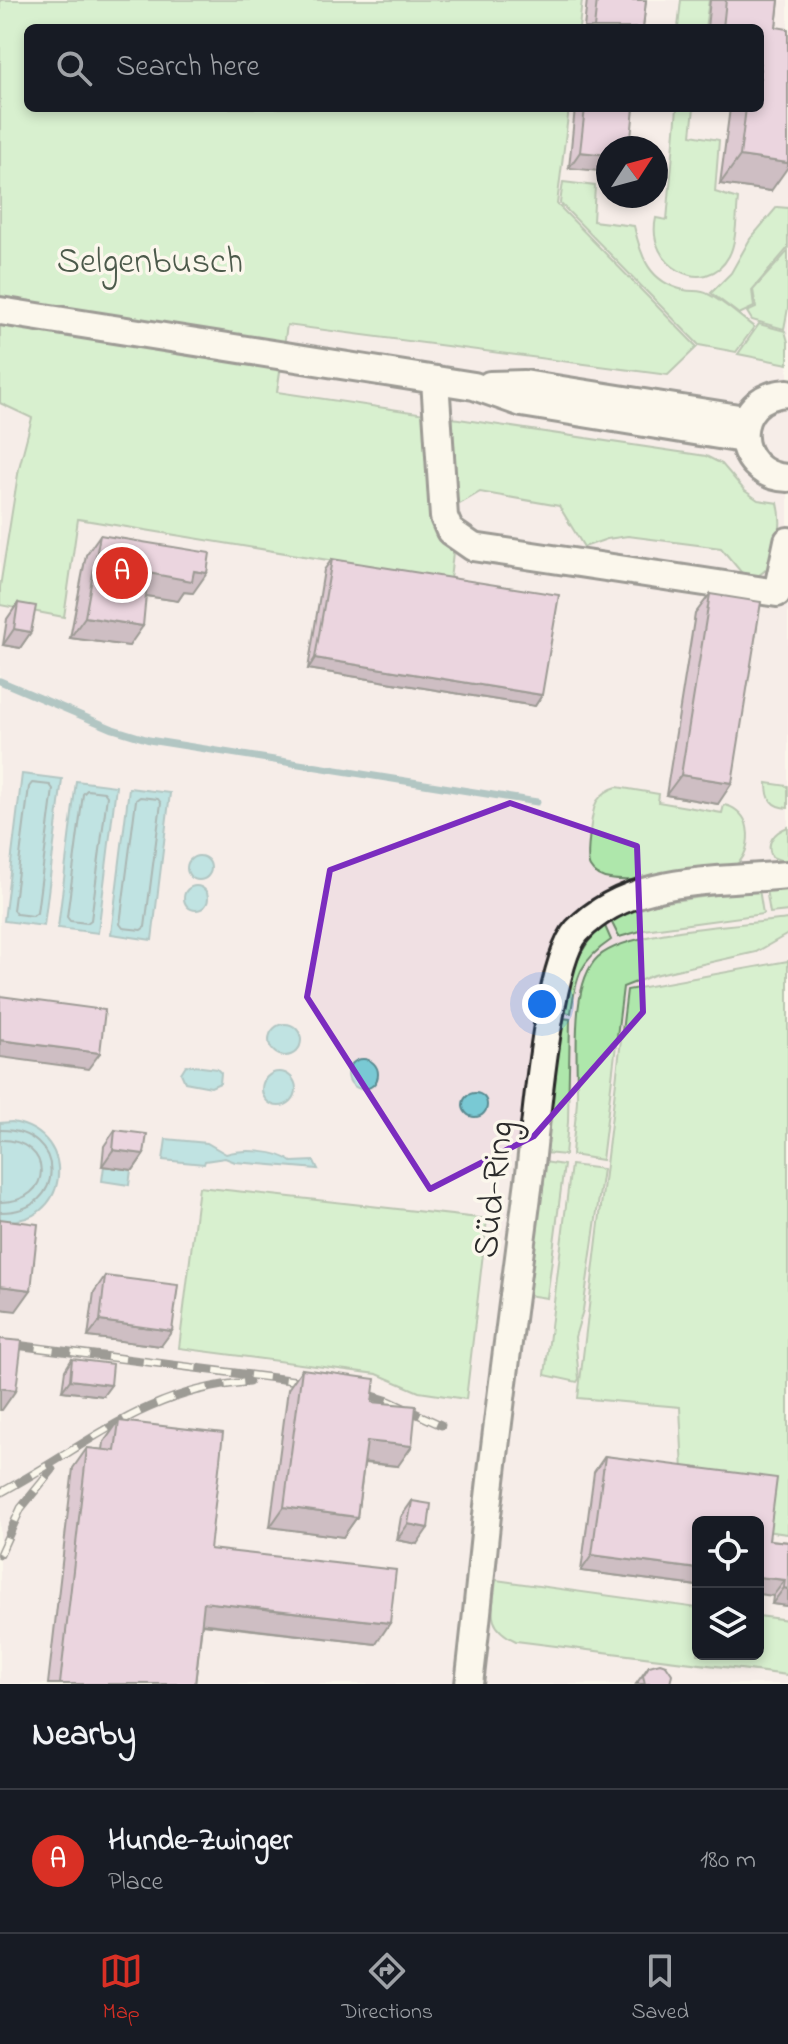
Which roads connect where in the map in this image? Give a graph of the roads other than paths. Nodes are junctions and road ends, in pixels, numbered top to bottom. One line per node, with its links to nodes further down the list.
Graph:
1 (0, 311): 2 (street)
2 (435, 380): 4 (street); 6 (street)
3 (788, 393): 4 (street)
4 (744, 429): 5 (street)
5 (787, 486)
6 (788, 541)
7 (788, 875): 8 (street, Süd-Ring)
8 (469, 1684)

